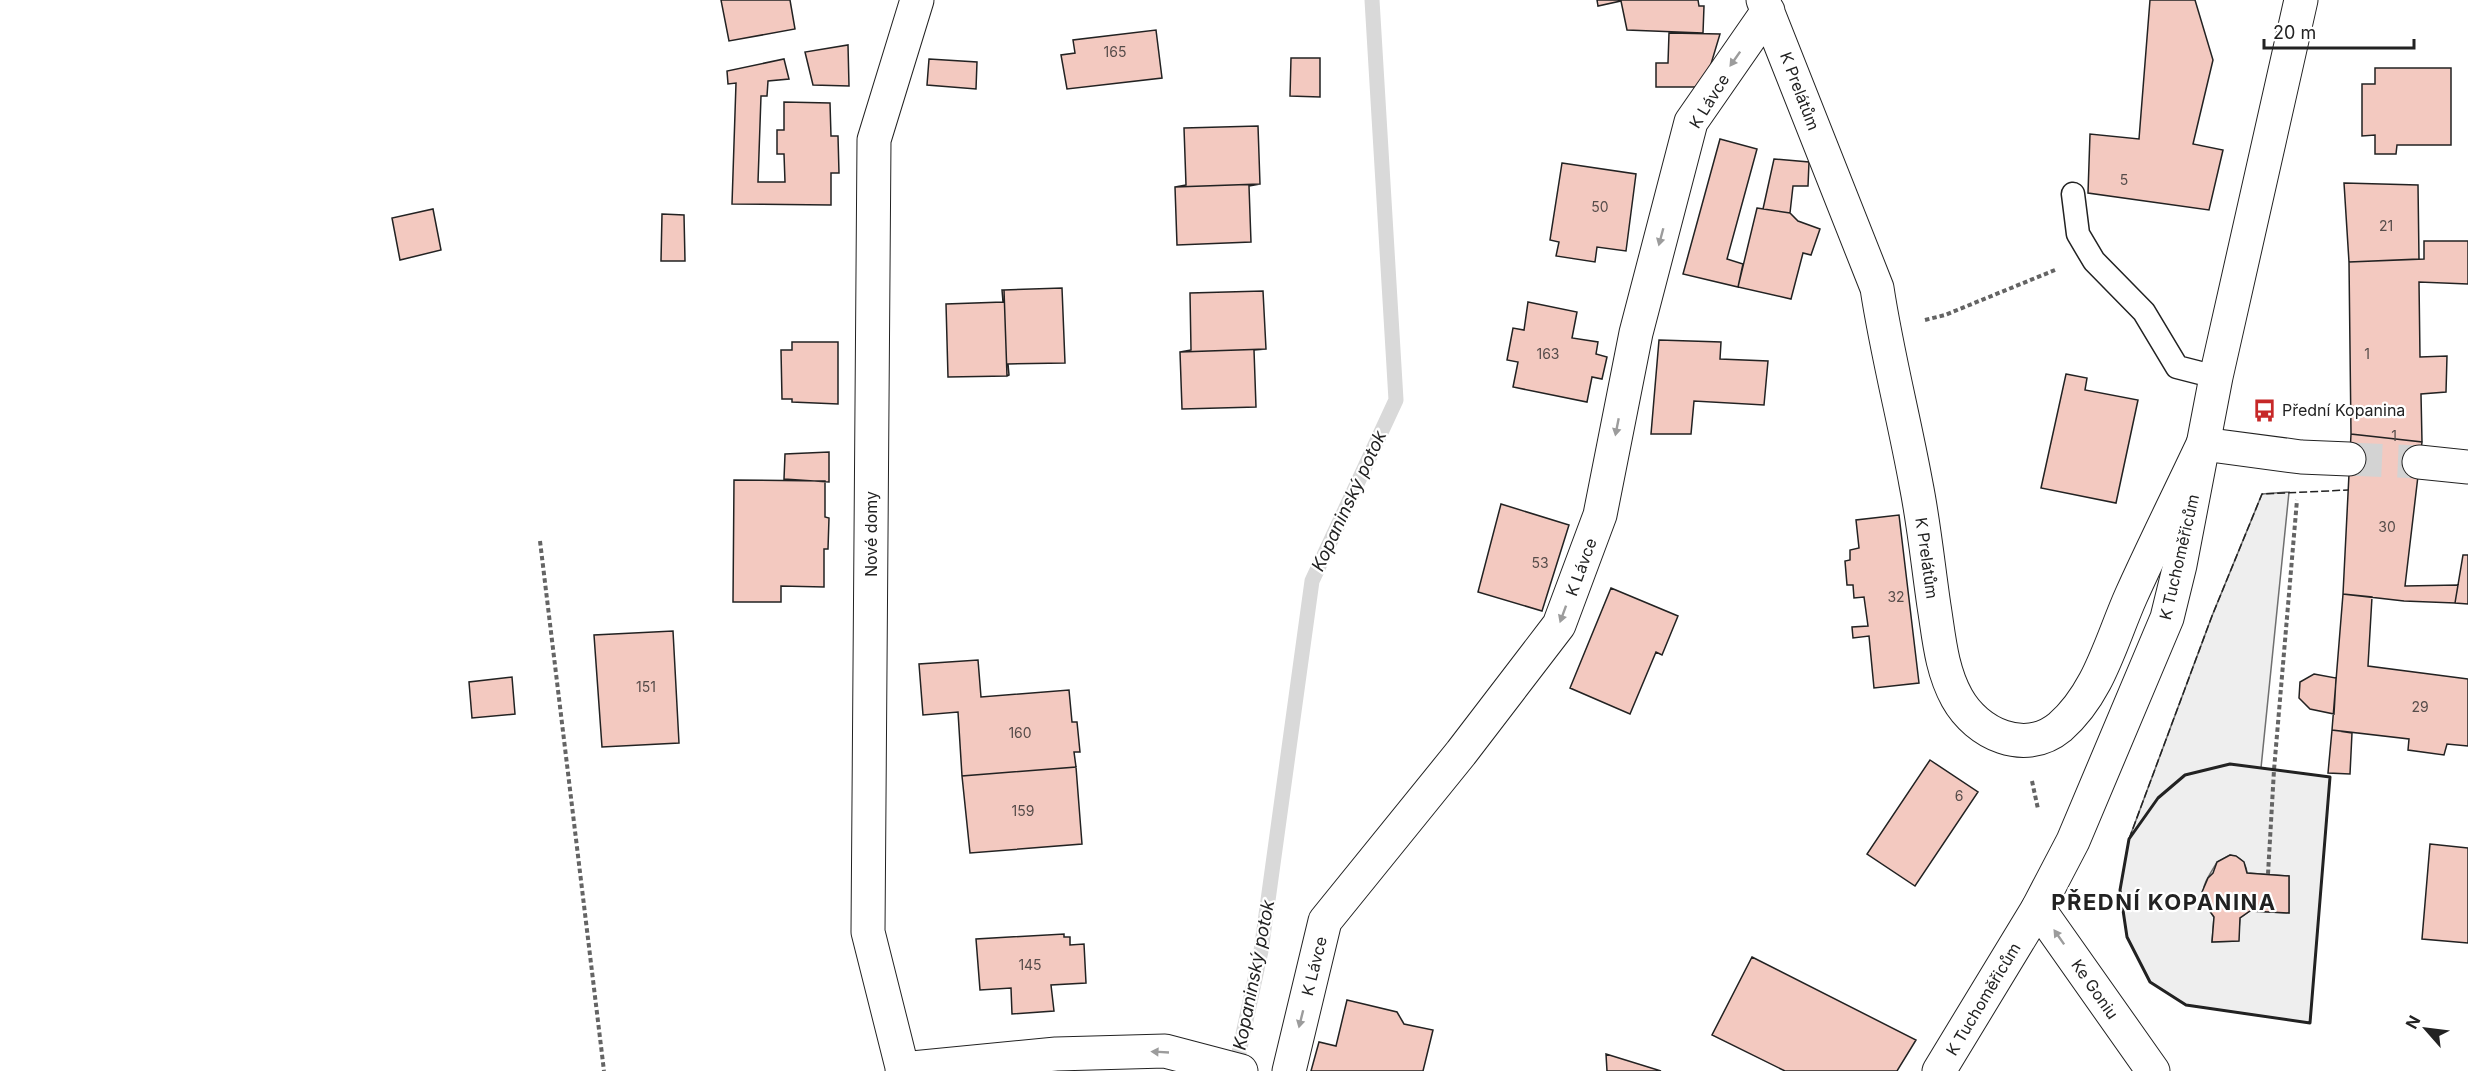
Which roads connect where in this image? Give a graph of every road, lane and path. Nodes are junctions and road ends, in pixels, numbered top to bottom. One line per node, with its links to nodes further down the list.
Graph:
1 (917, 0): 19 (street, Nové domy)
2 (2301, 0): 7 (street, K Tuchoměřicům)
3 (1766, 6): 6 (street, K Prelátům); 21 (street, K Lávce, one-way to 21)
4 (2073, 194): 5 (lane)
5 (2094, 261): 6 (path); 7 (lane)
6 (1884, 330): 14 (street, K Prelátům)
7 (2216, 377): 8 (street, K Tuchoměřicům)
8 (2202, 444): 9 (street); 14 (street); 15 (street, K Tuchoměřicům)
9 (2301, 458): 10 (street); 16 (path)
10 (2349, 459)
11 (2419, 462): 12 (street)
12 (2468, 467)
13 (540, 541): 20 (path)
14 (2026, 742): 15 (path)
15 (2073, 841): 17 (street, K Tuchoměřicům)
16 (2268, 874)
17 (2038, 908): 22 (street, K Tuchoměřicům); 23 (street, Ke Goniu, one-way to 17)
18 (1229, 1068): 19 (street, one-way to 19)
19 (902, 1070)
20 (604, 1071)
21 (1289, 1071)
22 (1939, 1071)
23 (2153, 1071)

